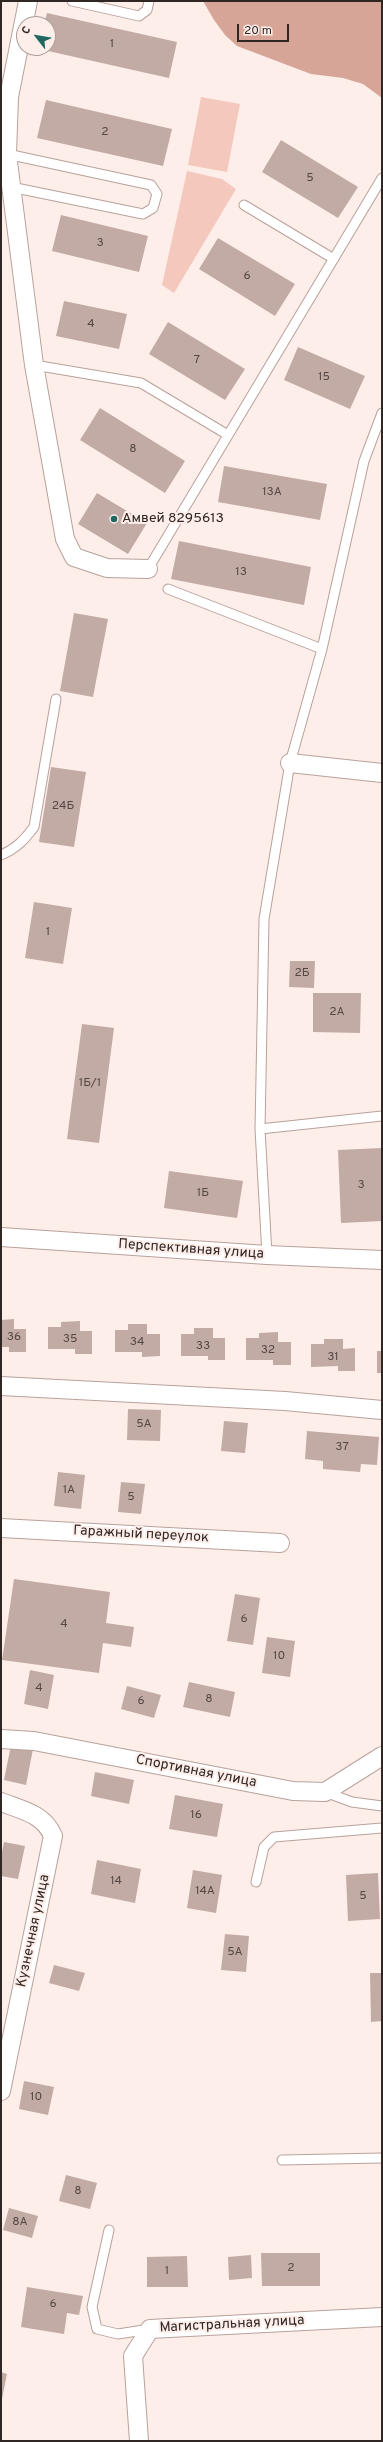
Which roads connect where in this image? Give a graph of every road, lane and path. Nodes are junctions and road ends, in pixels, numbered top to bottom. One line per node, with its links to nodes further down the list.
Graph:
1 (28, 1): 4 (street)
2 (72, 1): 3 (lane)
3 (149, 1)
4 (4, 123): 5 (street)
5 (7, 154): 7 (street); 7 (lane)
6 (382, 178): 9 (lane)
7 (11, 187): 10 (street)
8 (244, 205): 9 (lane)
9 (334, 259): 12 (lane)
10 (34, 365): 12 (lane); 13 (street)
11 (382, 413): 15 (lane)
12 (228, 435): 13 (lane)
13 (148, 569)
14 (168, 589): 15 (lane)
15 (322, 648): 17 (lane)
16 (56, 699): 19 (lane)
17 (290, 763): 18 (street); 21 (lane)
18 (382, 773)
19 (1, 855)
20 (382, 1116): 21 (lane)
21 (260, 1129): 23 (lane)
22 (1, 1237): 23 (street, Перспективная улица)
23 (267, 1255): 24 (street, Перспективная улица)
24 (382, 1260)
25 (1, 1386): 26 (street)
26 (382, 1410)
27 (1, 1528): 28 (street, Гаражный переулок)
28 (280, 1542)
29 (1, 1739): 31 (street, Спортивная улица)
30 (382, 1756): 31 (street)
31 (325, 1792): 33 (lane)
32 (1, 1802): 36 (street, Кузнечная улица)
33 (382, 1806)
34 (382, 1828): 35 (lane)
35 (256, 1882)
36 (1, 2091)
37 (382, 2158): 38 (lane)
38 (282, 2160)
39 (109, 2230): 41 (lane)
40 (382, 2317): 41 (street, Магистральная улица)
41 (150, 2329): 42 (street, Магистральная улица)
42 (139, 2441)

